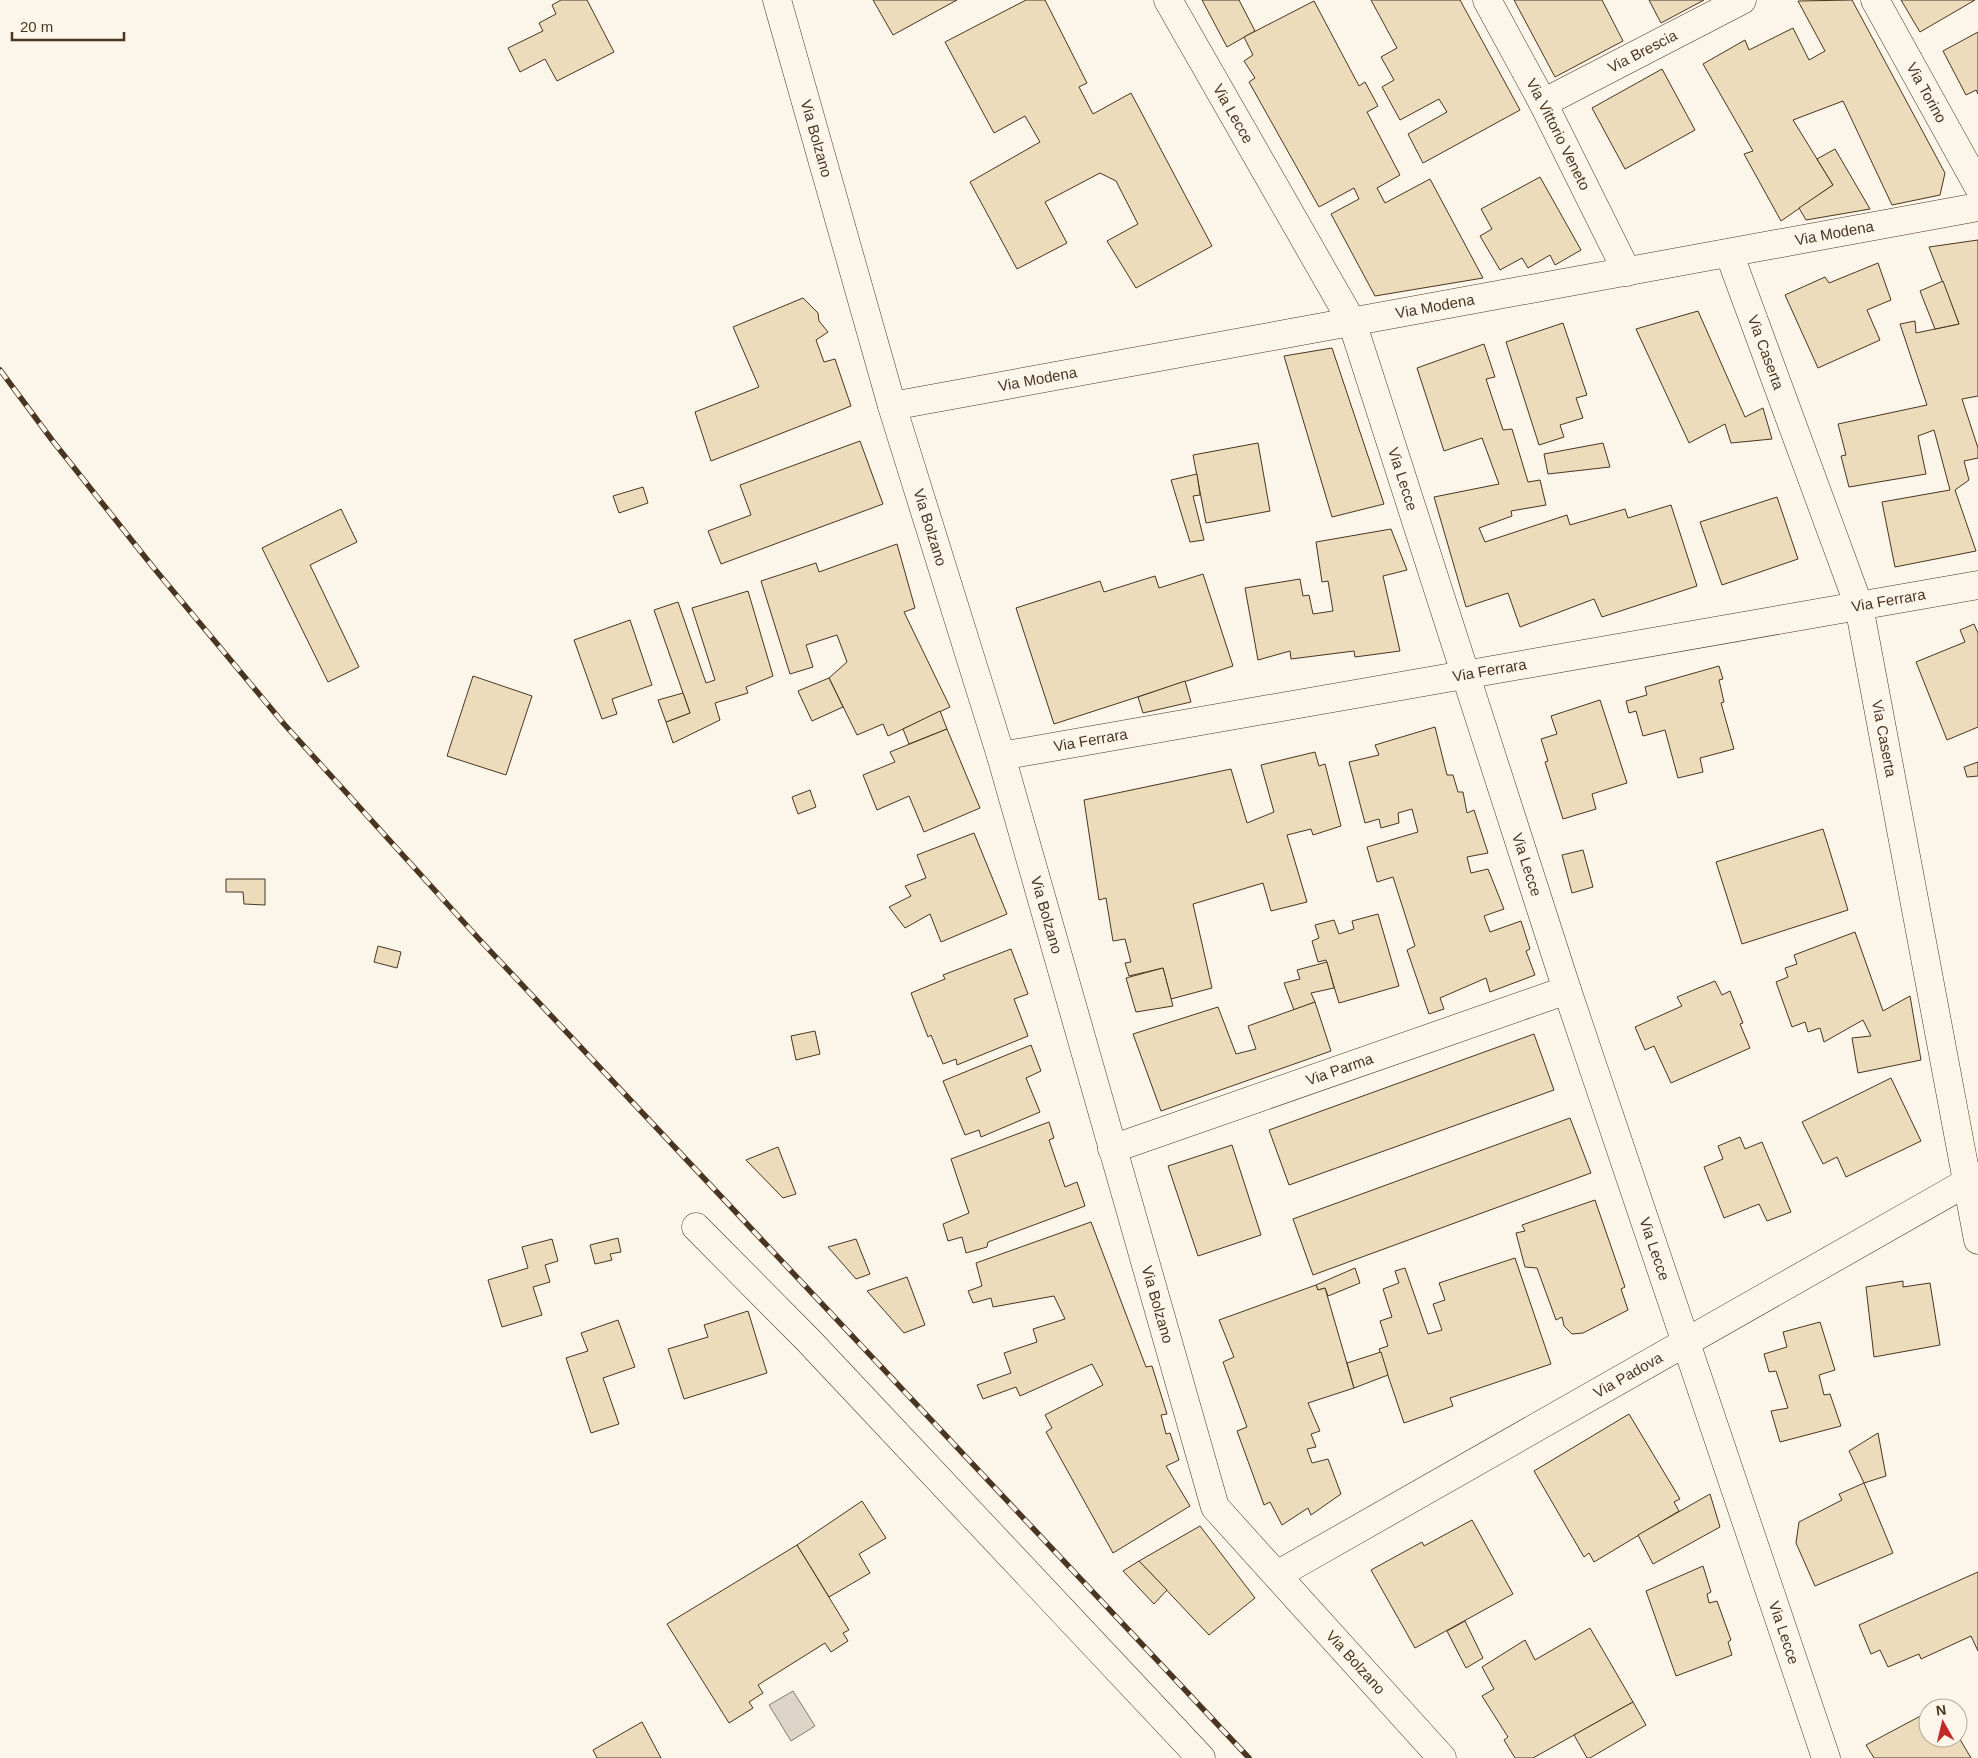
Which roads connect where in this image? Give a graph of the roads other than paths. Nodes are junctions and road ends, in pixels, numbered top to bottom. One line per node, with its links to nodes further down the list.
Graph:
1 (777, 0): 12 (street, Via Bolzano)
2 (1168, 0): 11 (street, Via Lecce)
3 (1487, 0): 6 (street, Via Vittorio Veneto)
4 (1742, 0): 6 (street, Via Brescia)
5 (1875, 0): 7 (street, Via Torino)
6 (1543, 103): 10 (street, Via Vittorio Veneto)
7 (1978, 186)
8 (1978, 208): 9 (street, Via Modena)
9 (1729, 253): 10 (street, Via Modena); 14 (street, Via Caserta)
10 (1627, 272): 11 (street, Via Modena)
11 (1352, 322): 12 (street, Via Modena); 15 (street, Via Lecce)
12 (892, 406): 16 (street, Via Bolzano)
13 (1978, 585): 14 (street, Via Ferrara)
14 (1859, 606): 15 (street, Via Ferrara); 19 (street, Via Caserta)
15 (1465, 675): 16 (street, Via Ferrara); 17 (street, Via Lecce)
16 (1001, 756): 18 (street, Via Bolzano)
17 (1567, 990): 18 (street, Via Parma); 22 (street, Via Lecce)
18 (1112, 1148): 23 (street, Via Bolzano)
19 (1972, 1179): 21 (street, Via Caserta); 22 (street, Via Padova)
20 (696, 1227): 24 (street)
21 (1978, 1240)
22 (1686, 1342): 23 (street, Via Padova); 26 (street, Via Lecce)
23 (1277, 1575): 25 (street, Via Bolzano)
24 (1201, 1758)
25 (1442, 1758)
26 (1826, 1758)

